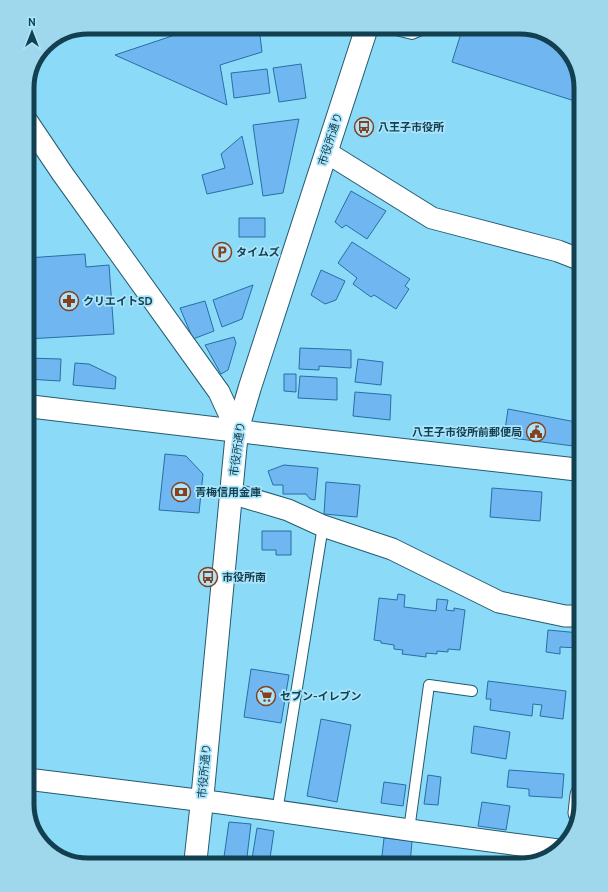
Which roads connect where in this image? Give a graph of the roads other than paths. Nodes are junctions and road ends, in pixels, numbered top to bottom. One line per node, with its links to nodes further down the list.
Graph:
1 (365, 34): 3 (street, 市役所通り)
2 (34, 129): 6 (street)
3 (326, 152): 4 (street); 6 (street, 市役所通り)
4 (574, 257)
5 (34, 407): 6 (street)
6 (237, 431): 7 (street); 8 (street, 市役所通り)
7 (574, 469)
8 (231, 493): 9 (street); 13 (street, 市役所通り)
9 (323, 526): 10 (street); 14 (lane)
10 (574, 616)
11 (472, 691): 15 (lane)
12 (34, 780): 13 (street)
13 (202, 800): 14 (street); 17 (street, 市役所通り)
14 (277, 812): 15 (street)
15 (409, 830): 16 (street)
16 (550, 849)
17 (196, 858)

